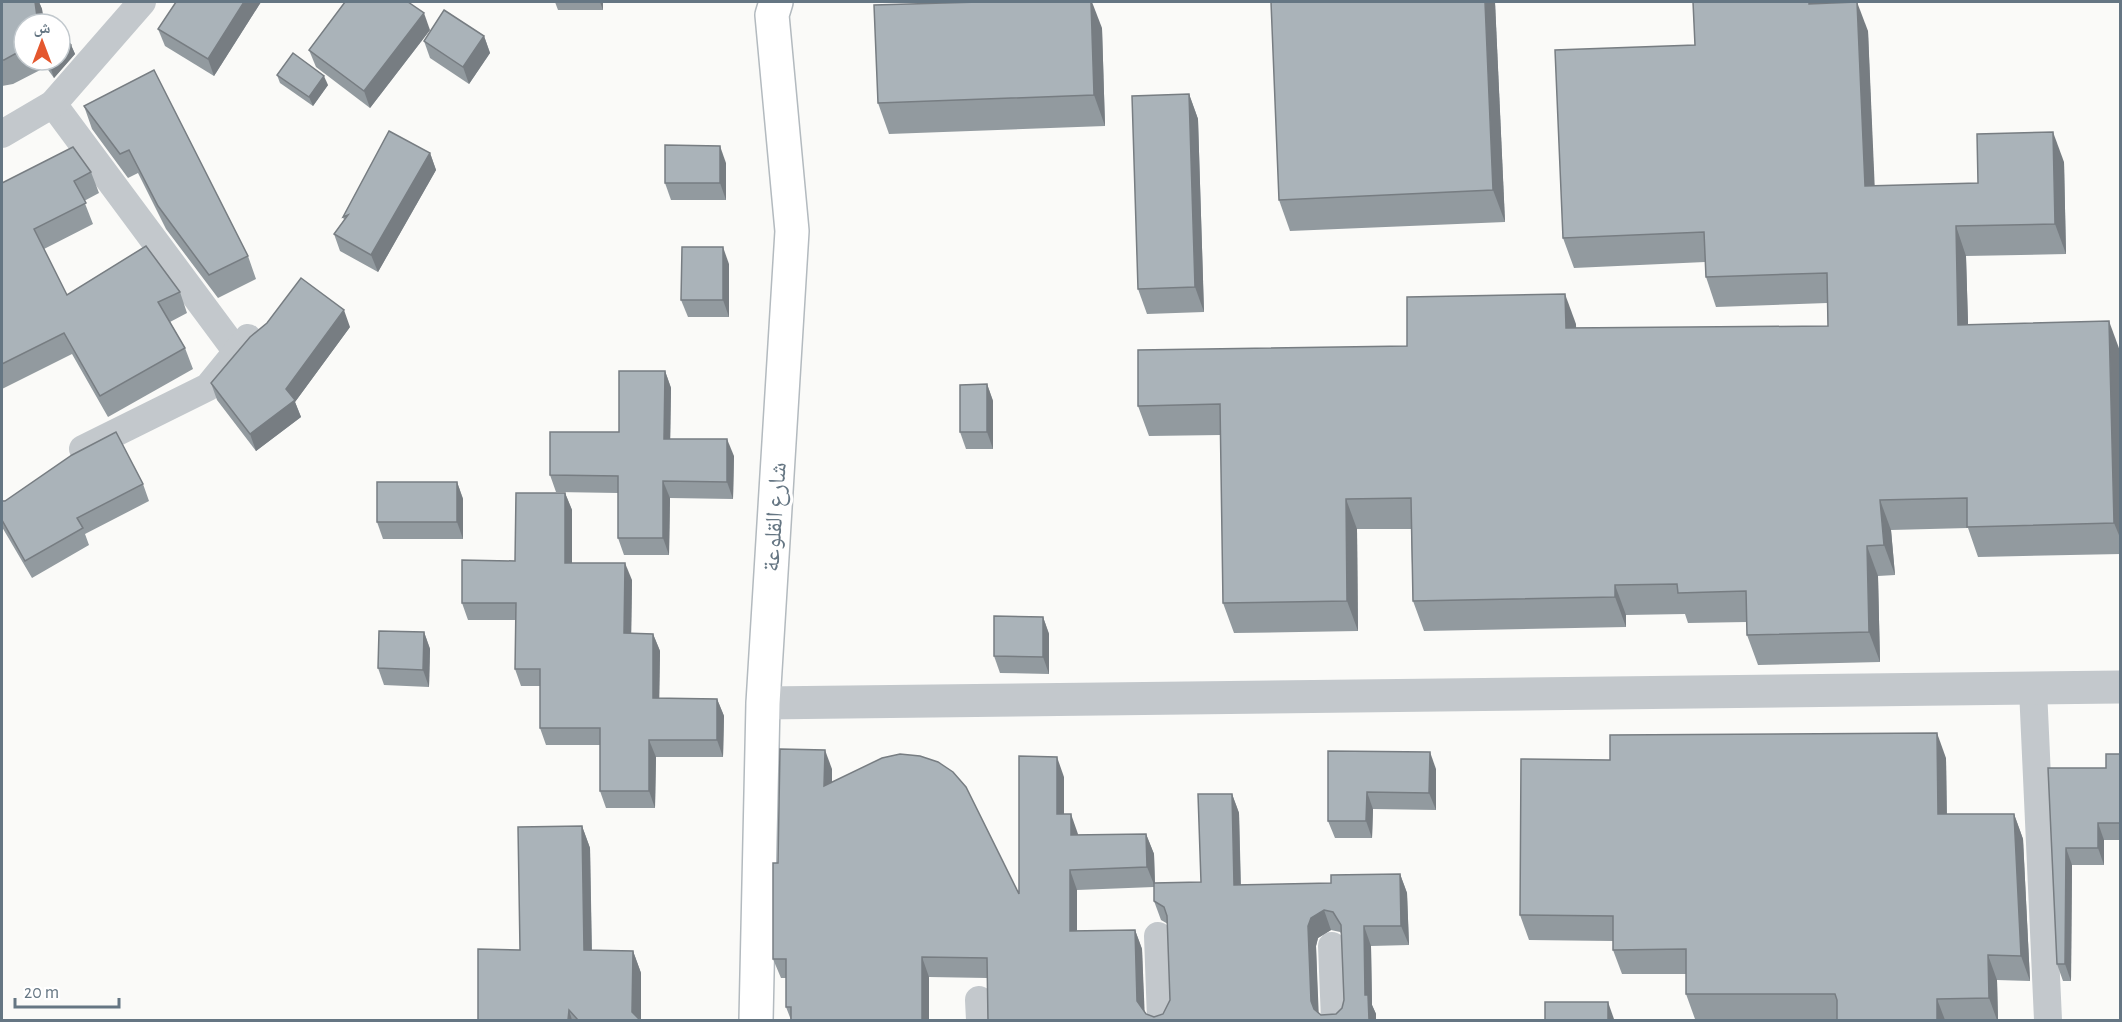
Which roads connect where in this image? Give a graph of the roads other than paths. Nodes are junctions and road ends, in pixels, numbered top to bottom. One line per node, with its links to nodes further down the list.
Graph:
1 (142, 2): 3 (street)
2 (770, 6): 8 (main road, شارع القلوعة)
3 (54, 104): 4 (street); 5 (street)
4 (2, 135)
5 (59, 464)
6 (2121, 687): 7 (street)
7 (2033, 689): 8 (street); 14 (street)
8 (763, 703): 11 (main road, شارع القلوعة)
9 (1158, 936): 12 (street)
10 (1332, 946): 13 (street)
11 (756, 1020)
12 (1161, 1020)
13 (1335, 1020)
14 (2048, 1020)

